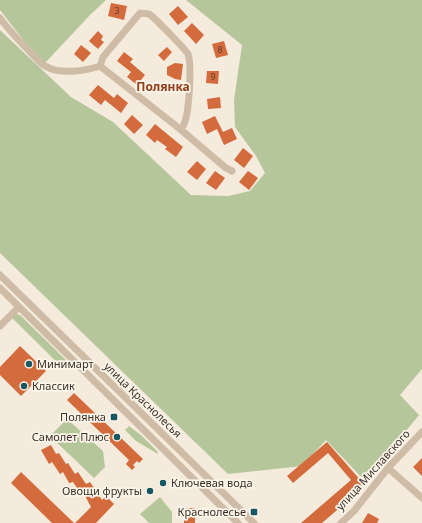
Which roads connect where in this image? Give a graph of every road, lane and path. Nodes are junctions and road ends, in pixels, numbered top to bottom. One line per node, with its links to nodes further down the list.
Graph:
1 (0, 18): 2 (street)
2 (100, 66): 3 (street); 3 (street)
3 (180, 129): 4 (street)
4 (232, 171)
5 (0, 275): 13 (street, улица Краснолесья)
6 (0, 288): 7 (street, улица Краснолесья)
7 (19, 307): 8 (street); 12 (street, улица Краснолесья)
8 (0, 326)
9 (422, 432): 10 (street, улица Миславского)
10 (388, 468): 11 (street); 14 (street, улица Миславского)
11 (422, 498)
12 (238, 523)
13 (254, 523)
14 (341, 523)

